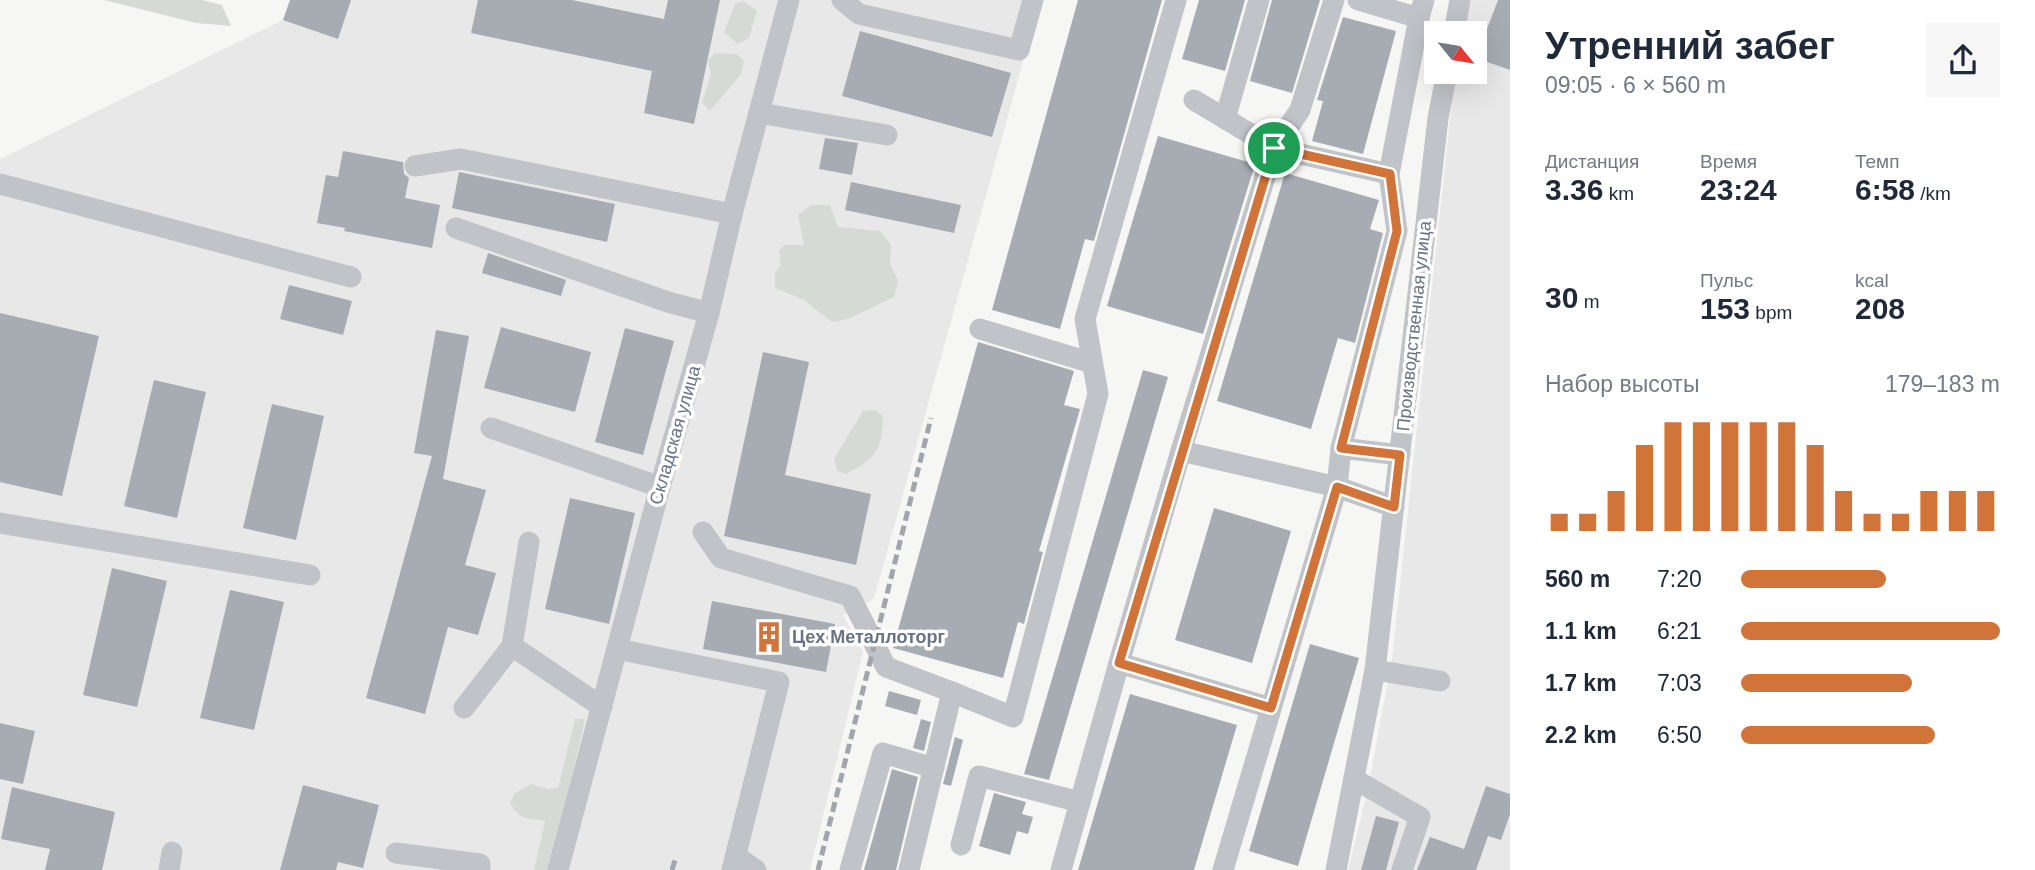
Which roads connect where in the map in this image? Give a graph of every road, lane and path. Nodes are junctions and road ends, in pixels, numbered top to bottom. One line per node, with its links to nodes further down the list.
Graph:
1 (789, 0): 13 (street, Складская улица)
2 (842, 0): 3 (street)
3 (1033, 0)
4 (1176, 0): 25 (street)
5 (1259, 0): 14 (street)
6 (1334, 0): 16 (street)
7 (1358, 0): 9 (street)
8 (1460, 0): 10 (street)
9 (1422, 9): 18 (street)
10 (1456, 21)
11 (1445, 84): 29 (street, Производственная улица)
12 (1195, 100): 14 (street)
13 (759, 113): 15 (street); 20 (street, Складская улица)
14 (1225, 119): 16 (street)
15 (887, 135)
16 (1274, 148): 18 (street); 28 (street)
17 (415, 166): 20 (street)
18 (1390, 174): 27 (street)
19 (0, 184): 22 (street)
20 (732, 214): 23 (street, Складская улица)
21 (456, 228): 23 (street)
22 (351, 277)
23 (709, 313): 30 (street, Складская улица)
24 (980, 329): 25 (street)
25 (1092, 363): 42 (street)
26 (491, 428): 30 (street)
27 (1341, 448): 29 (street); 31 (street)
28 (1181, 451): 31 (street); 39 (street)
29 (1400, 455): 32 (street, Производственная улица)
30 (660, 487): 38 (street, Складская улица)
31 (1337, 487): 32 (street); 45 (street)
32 (1394, 507): 40 (street, Производственная улица)
33 (0, 523): 36 (street)
34 (703, 532): 42 (street)
35 (529, 542): 37 (street)
36 (310, 575)
37 (512, 646): 43 (street); 44 (street)
38 (617, 649): 43 (street, Складская улица); 51 (street)
39 (1119, 663): 45 (street); 48 (street)
40 (1375, 670): 41 (street); 47 (street, Производственная улица)
41 (1440, 681)
42 (952, 692): 46 (street)
43 (602, 707): 54 (street, Складская улица)
44 (464, 708)
45 (1271, 708): 52 (street)
46 (934, 768): 56 (street); 57 (street)
47 (1354, 779): 59 (street, Производственная улица); 60 (street)
48 (1080, 802): 49 (street); 58 (street)
49 (961, 845)
50 (396, 853): 53 (street)
51 (734, 863): 55 (street)
52 (1226, 869)
53 (480, 870)
54 (558, 870)
55 (756, 870)
56 (849, 870)
57 (909, 870)
58 (1061, 870)
59 (1336, 870)
60 (1402, 870)

